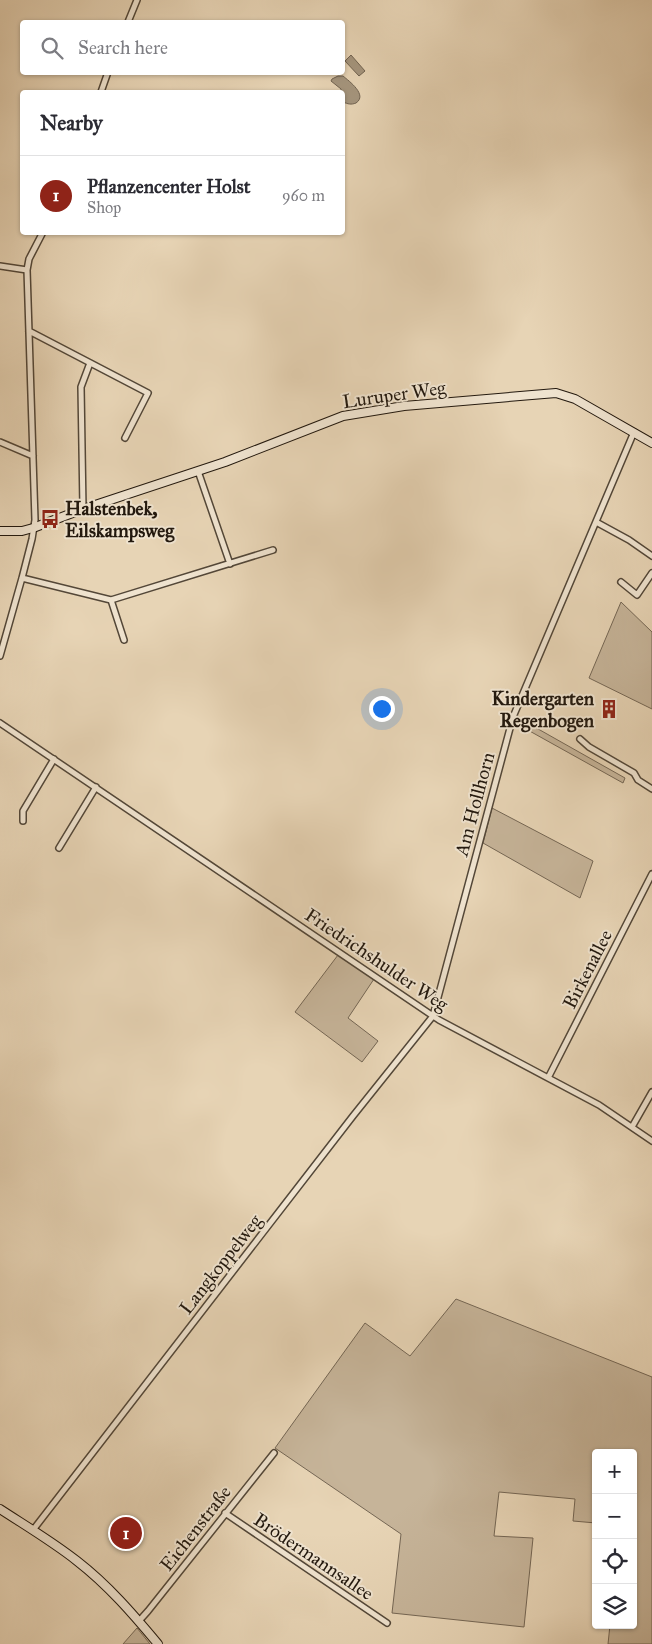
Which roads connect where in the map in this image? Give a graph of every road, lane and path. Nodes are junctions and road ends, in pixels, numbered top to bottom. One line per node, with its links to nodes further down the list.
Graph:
1 (137, 0): 2 (street)
2 (129, 20)
3 (107, 75): 4 (street)
4 (102, 90)
5 (41, 235): 7 (street)
6 (0, 266): 7 (street)
7 (27, 270): 8 (street)
8 (29, 331): 9 (street); 14 (street)
9 (90, 364): 11 (street); 16 (street)
10 (634, 432): 13 (street, Luruper Weg); 15 (street, Luruper Weg); 17 (street, Am Hollhorn)
11 (125, 438)
12 (0, 442): 14 (street)
13 (652, 443)
14 (34, 456): 18 (street)
15 (198, 471): 16 (street, Luruper Weg); 22 (street)
16 (83, 509): 18 (street, Luruper Weg)
17 (596, 522): 21 (street); 37 (street, Am Hollhorn)
18 (33, 528): 19 (street, Luruper Weg); 24 (street)
19 (0, 531)
20 (273, 550): 22 (street)
21 (652, 556)
22 (230, 564): 26 (street)
23 (652, 573): 25 (street)
24 (22, 578): 26 (street); 28 (street)
25 (620, 582)
26 (111, 600): 27 (street)
27 (124, 640)
28 (0, 656)
29 (0, 723): 31 (street, Friedrichshulder Weg)
30 (580, 739): 33 (street)
31 (54, 759): 32 (street, Friedrichshulder Weg); 34 (street)
32 (96, 787): 35 (street); 37 (street, Friedrichshulder Weg)
33 (652, 789)
34 (23, 821)
35 (59, 848)
36 (652, 874): 38 (street, Birkenallee)
37 (433, 1016): 38 (street, Friedrichshulder Weg); 45 (street, Langkoppelweg)
38 (548, 1078): 40 (street, Friedrichshulder Weg)
39 (652, 1092): 40 (street)
40 (632, 1127): 41 (street, Friedrichshulder Weg)
41 (652, 1141)
42 (274, 1452): 44 (street, Eichenstraße)
43 (0, 1509): 45 (street)
44 (225, 1513): 46 (street, Eichenstraße); 47 (street, Brödermannsallee)
45 (33, 1530): 46 (street)
46 (139, 1621): 48 (street)
47 (387, 1623)
48 (158, 1644)

